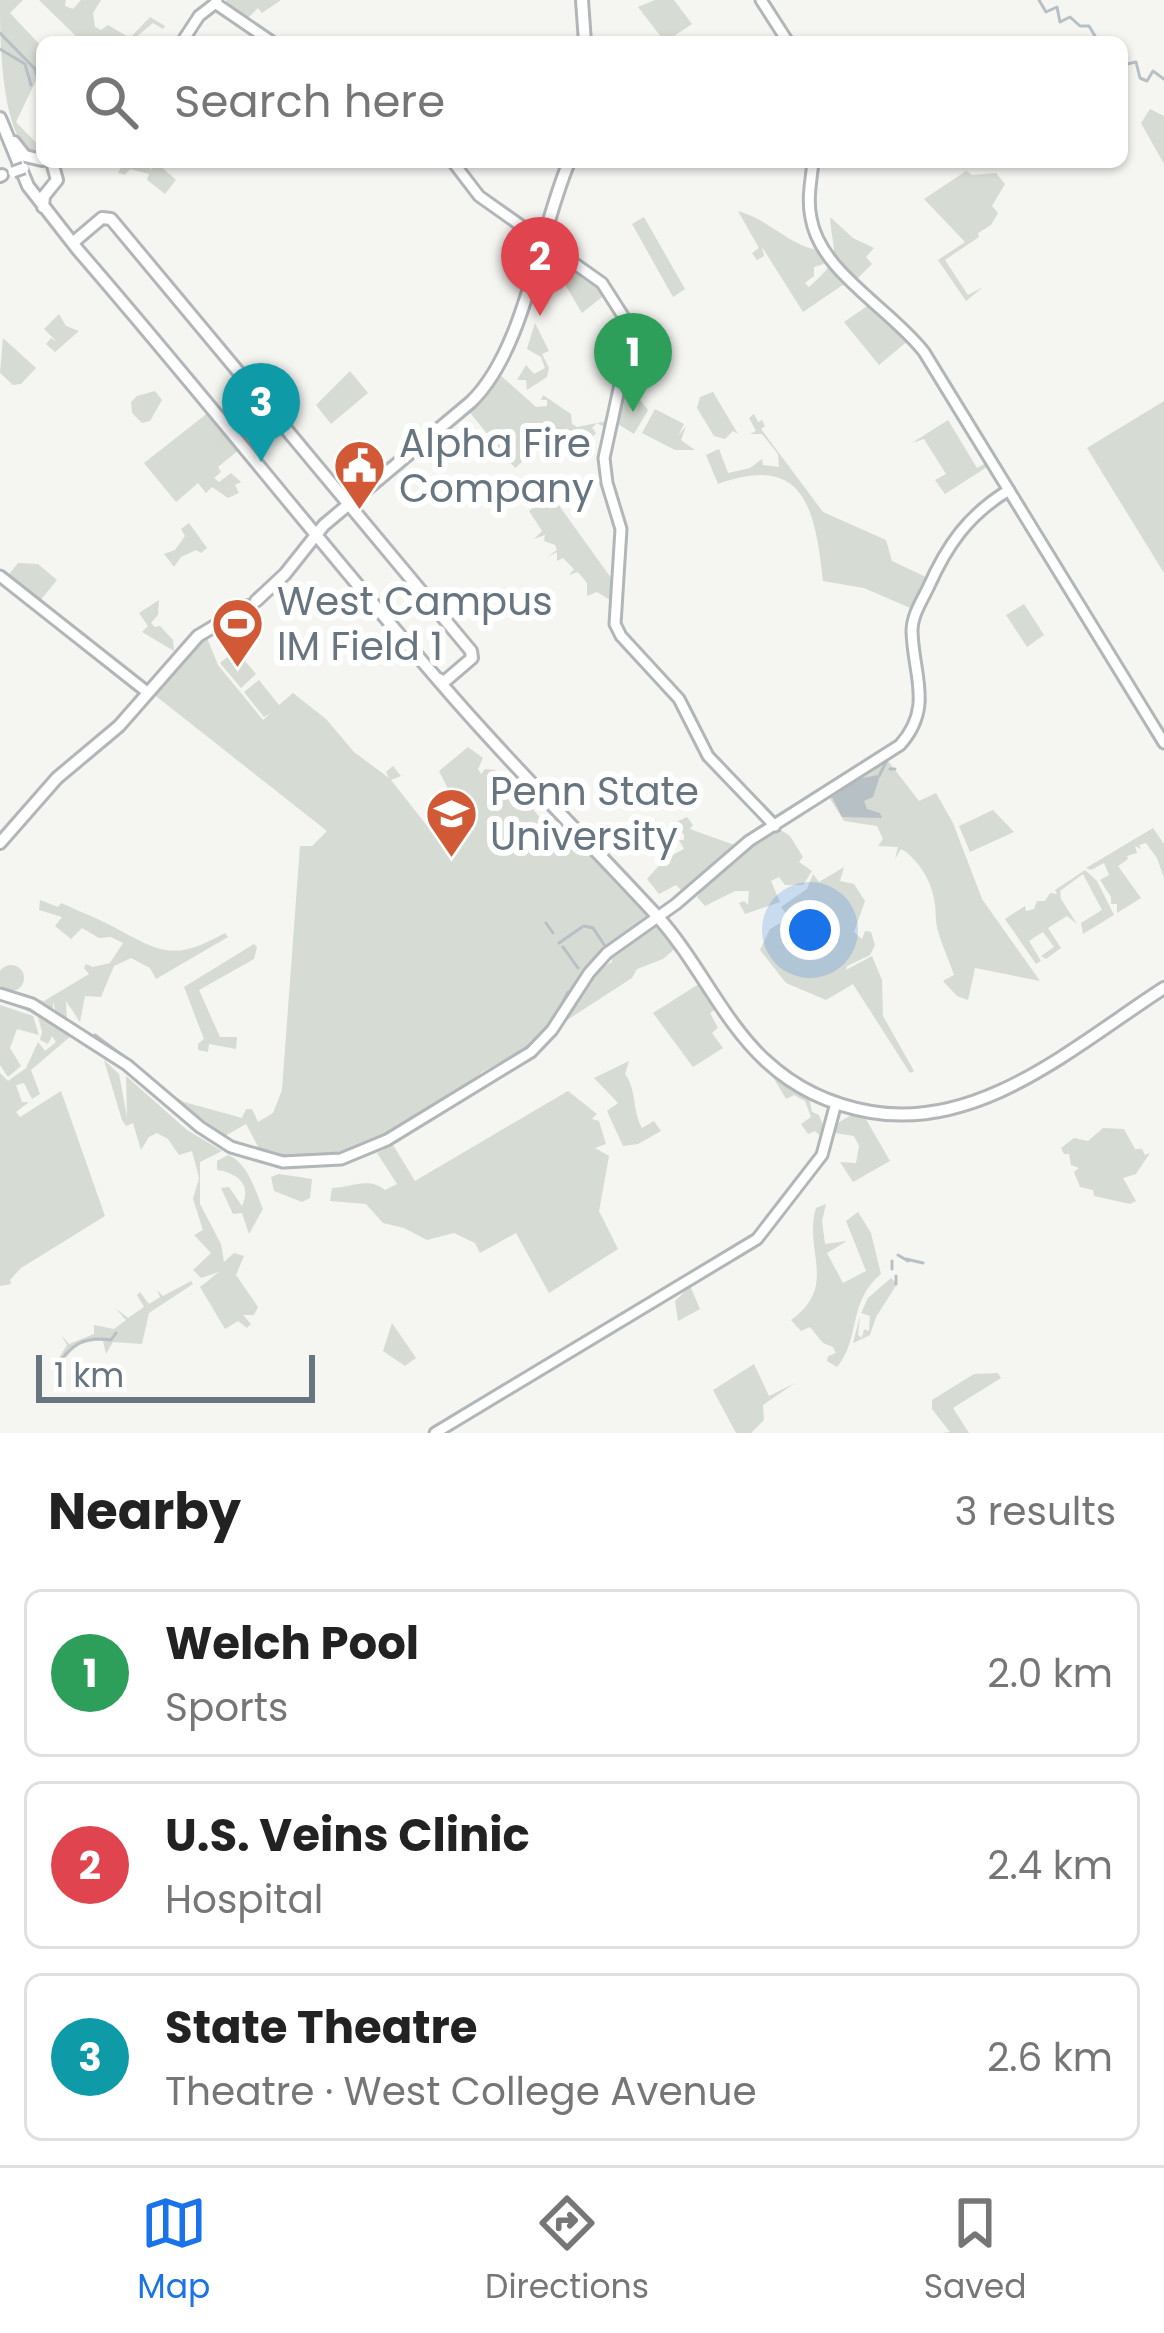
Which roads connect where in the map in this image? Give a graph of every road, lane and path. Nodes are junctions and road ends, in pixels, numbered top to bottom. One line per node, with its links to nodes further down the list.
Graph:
1 (581, 0): 6 (main road)
2 (761, 0): 7 (main road)
3 (211, 4): 4 (main road); 5 (main road)
4 (187, 36)
5 (262, 36)
6 (584, 36)
7 (784, 36)
8 (0, 121): 9 (main road); 10 (main road)
9 (4, 148): 16 (main road)
10 (36, 159)
11 (50, 168): 17 (main road)
12 (53, 168): 18 (main road)
13 (458, 168): 20 (main road)
14 (566, 168): 20 (main road)
15 (813, 168): 21 (main road)
16 (12, 172): 17 (main road); 18 (main road)
17 (52, 185): 18 (main road)
18 (40, 203): 19 (main road)
19 (72, 240): 22 (main road); 23 (main road)
20 (542, 240): 22 (main road); 30 (main road)
21 (1009, 490): 29 (main road); 30 (main road)
22 (347, 505): 23 (main road); 25 (main road)
23 (313, 536): 26 (main road); 27 (main road)
24 (0, 576): 27 (main road)
25 (460, 669): 26 (main road); 28 (main road)
26 (432, 672): 28 (main road)
27 (147, 692): 31 (main road)
28 (454, 698): 32 (main road)
29 (1164, 742)
30 (775, 826): 32 (main road)
31 (0, 843)
32 (659, 919): 35 (main road); 36 (main road); 38 (main road)
33 (1164, 988): 40 (main road)
34 (0, 994): 35 (main road)
35 (70, 1031): 36 (main road)
36 (523, 1062): 37 (main road)
37 (538, 1064)
38 (822, 1098): 39 (main road); 41 (main road)
39 (836, 1103): 40 (main road); 41 (main road)
40 (850, 1107): 41 (main road)
41 (833, 1118): 42 (main road)
42 (435, 1433)

